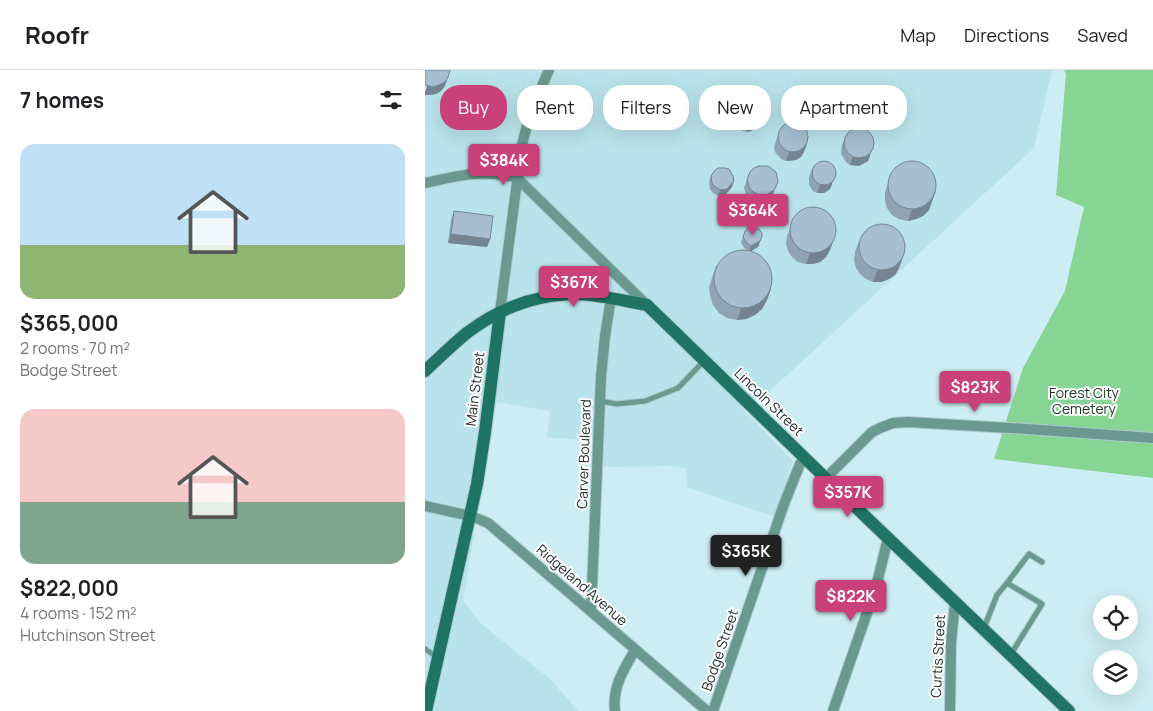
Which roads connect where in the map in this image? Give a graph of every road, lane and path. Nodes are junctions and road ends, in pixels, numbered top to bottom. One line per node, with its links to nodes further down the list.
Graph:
1 (549, 70): 2 (street, Main Street)
2 (517, 178): 3 (street); 5 (street, Lincoln Street); 6 (street, Main Street)
3 (425, 183)
4 (611, 298): 5 (main road); 6 (main road); 9 (street, Carver Boulevard)
5 (647, 305): 7 (main road, Lincoln Street)
6 (499, 312): 8 (main road); 14 (main road, Main Street)
7 (705, 361): 9 (lane); 11 (main road, Lincoln Street)
8 (425, 371)
9 (600, 401): 19 (street, Carver Boulevard)
10 (1153, 438): 12 (street)
11 (805, 458): 12 (main road, Lincoln Street); 28 (street, Bodge Street)
12 (826, 478): 15 (main road, Lincoln Street)
13 (425, 506): 14 (street, Ridgeland Avenue)
14 (471, 516): 19 (street, Ridgeland Avenue); 24 (main road, Main Street)
15 (889, 538): 18 (main road, Lincoln Street); 29 (street)
16 (1042, 562): 17 (lane)
17 (1007, 583): 20 (lane); 23 (lane)
18 (955, 602): 20 (main road, Lincoln Street); 30 (street, Curtis Street)
19 (591, 611): 22 (street, Ridgeland Avenue)
20 (983, 629): 23 (main road, Lincoln Street)
21 (425, 649): 24 (lane)
22 (635, 650): 26 (street); 27 (street, Ridgeland Avenue)
23 (1011, 655): 31 (main road, Lincoln Street)
24 (438, 657): 25 (main road, Main Street)
25 (426, 711)
26 (615, 711)
27 (707, 711)
28 (713, 711)
29 (833, 711)
30 (949, 711)
31 (1069, 711)

